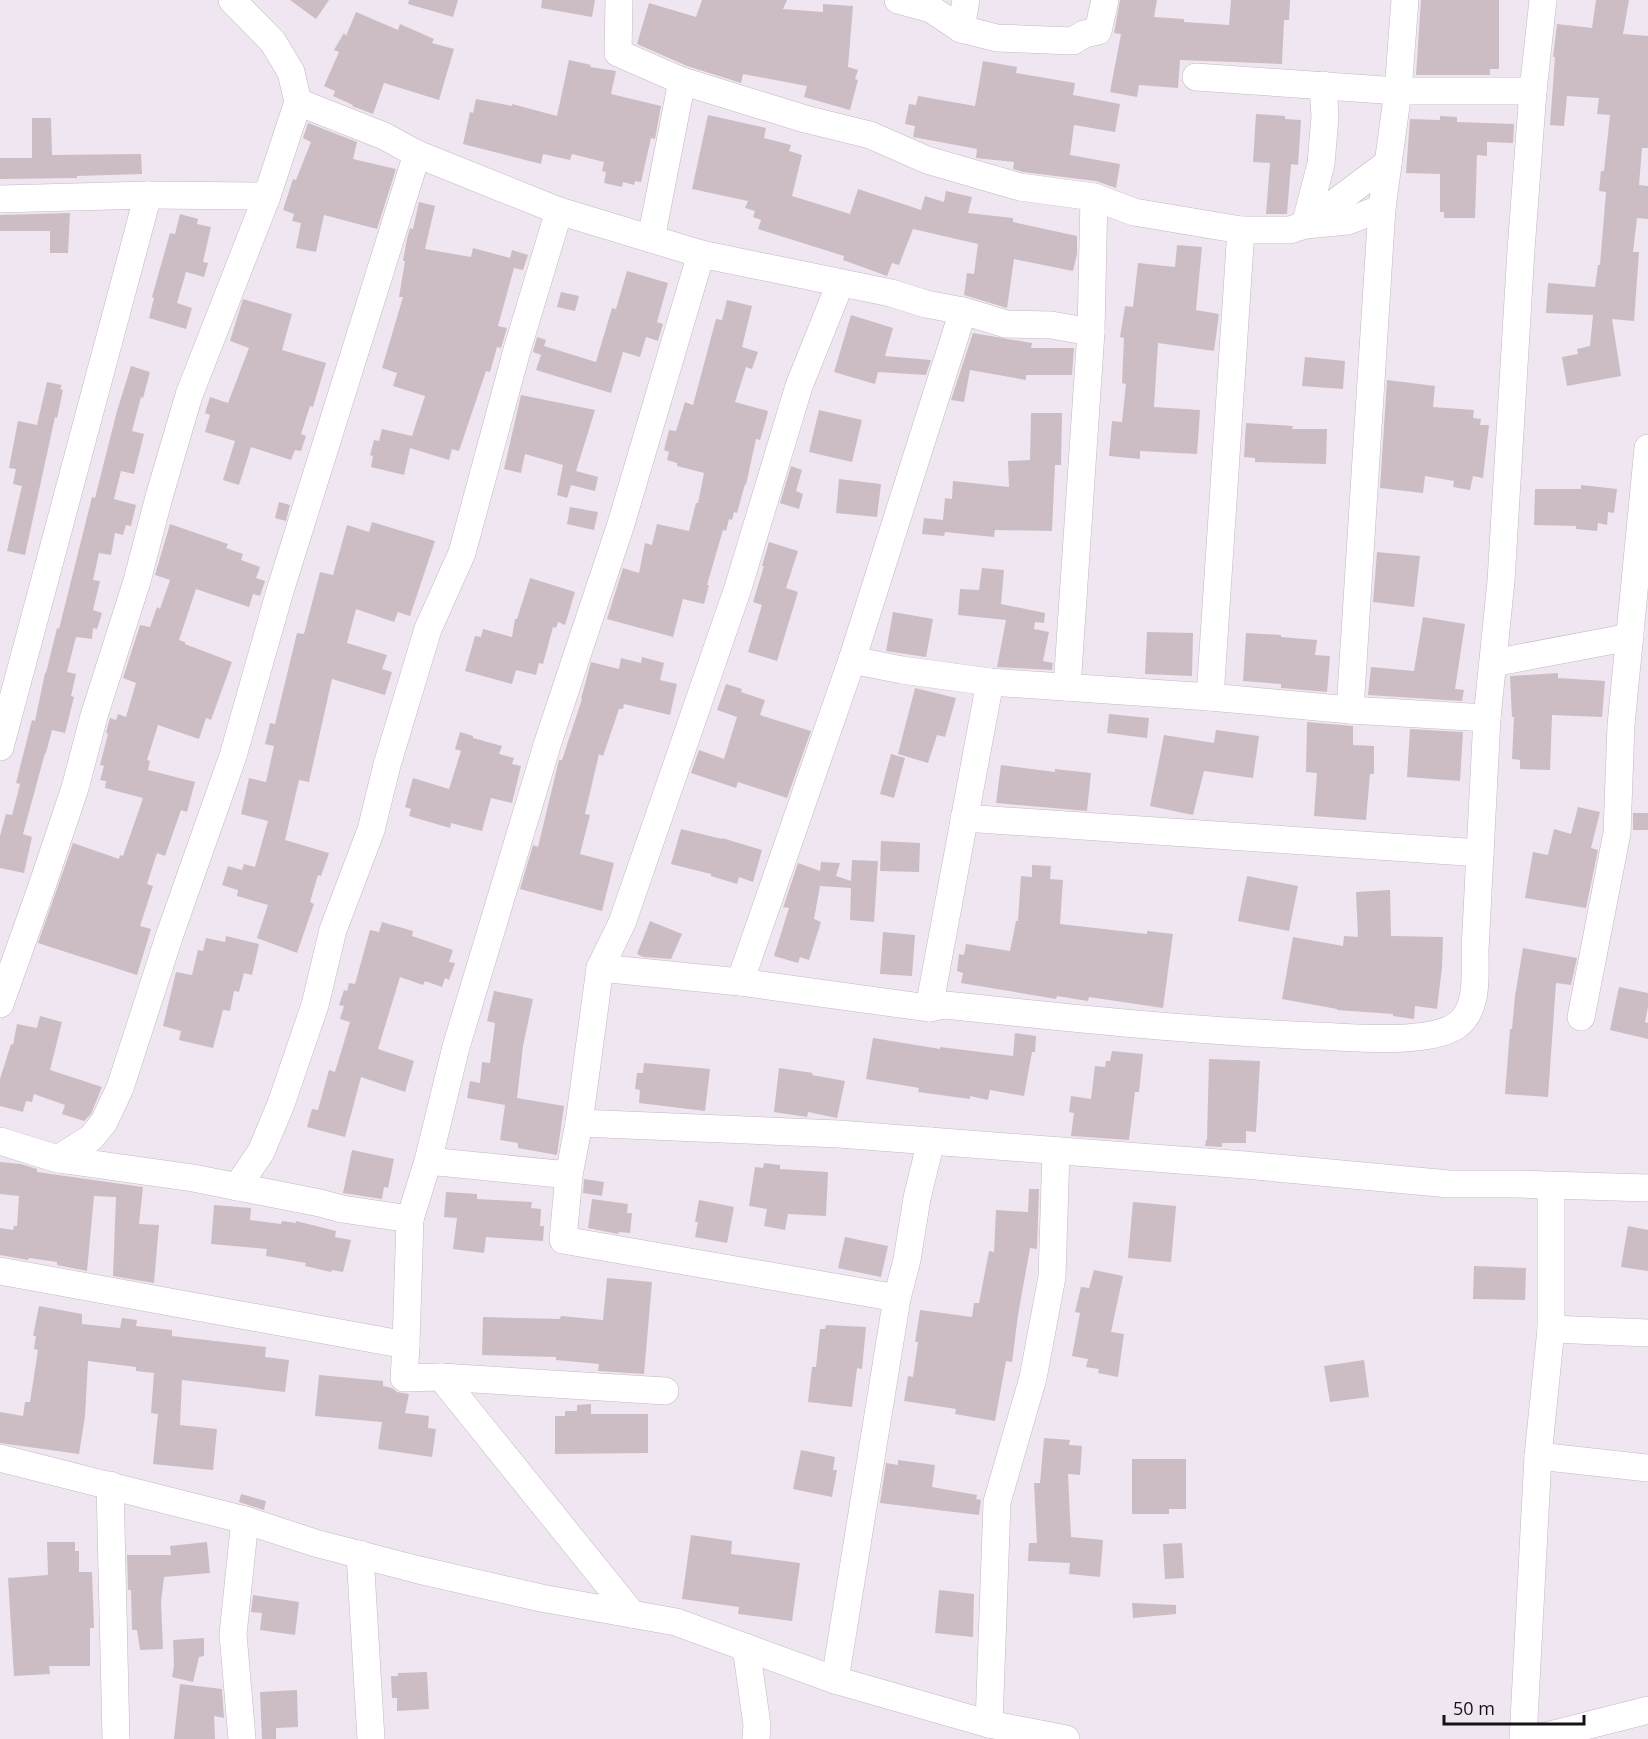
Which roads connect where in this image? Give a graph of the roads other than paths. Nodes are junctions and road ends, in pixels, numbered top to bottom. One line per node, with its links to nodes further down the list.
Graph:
1 (232, 0): 14 (street)
2 (619, 0): 10 (street)
3 (898, 0): 8 (street)
4 (966, 0): 8 (street)
5 (1105, 0): 8 (street)
6 (1405, 0): 12 (street)
7 (1543, 0): 13 (street)
8 (962, 29)
9 (1196, 77): 11 (street)
10 (682, 81): 19 (street); 25 (street)
11 (1323, 85): 12 (street); 23 (street)
12 (1398, 91): 13 (street); 16 (street)
13 (1533, 91): 33 (street)
14 (298, 102): 15 (street); 18 (street)
15 (417, 153): 22 (street); 51 (street)
16 (1388, 163): 21 (street); 23 (street)
17 (148, 195): 18 (street); 20 (street); 39 (street)
18 (267, 196): 44 (street)
19 (1094, 197): 24 (street); 29 (street)
20 (0, 199)
21 (1382, 208): 23 (street); 37 (street)
22 (559, 211): 25 (street); 54 (street)
23 (1305, 225): 24 (street)
24 (1241, 230): 36 (street)
25 (651, 239): 26 (street)
26 (701, 254): 27 (street); 52 (street)
27 (840, 284): 28 (street); 42 (street)
28 (963, 311): 29 (street); 32 (street)
29 (1091, 332): 35 (street)
30 (1648, 448): 31 (street)
31 (1630, 637): 33 (street); 46 (street)
32 (852, 660): 34 (street); 43 (street)
33 (1493, 663): 38 (street)
34 (990, 682): 35 (street); 40 (street)
35 (1067, 687): 36 (street)
36 (1210, 697): 37 (street)
37 (1350, 710): 38 (street)
38 (1487, 718): 41 (street)
39 (0, 747)
40 (964, 818): 41 (street); 45 (street)
41 (1480, 853): 45 (street)
42 (600, 968): 43 (street); 47 (street)
43 (740, 982): 45 (street)
44 (0, 1004)
45 (929, 1008)
46 (1581, 1017)
47 (579, 1123): 49 (street); 53 (street)
48 (0, 1141): 51 (street)
49 (931, 1141): 50 (street); 59 (street)
50 (1056, 1151): 55 (street); 75 (street)
51 (58, 1159): 54 (street)
52 (428, 1161): 53 (street); 57 (street)
53 (569, 1175): 59 (street)
54 (237, 1186): 57 (street)
55 (1551, 1186): 56 (street); 60 (street)
56 (1648, 1188)
57 (410, 1219): 62 (street)
58 (0, 1271): 62 (street)
59 (897, 1298): 73 (street)
60 (1551, 1329): 61 (street); 65 (street)
61 (1648, 1333)
62 (406, 1344): 63 (street)
63 (441, 1377): 64 (street); 71 (street)
64 (665, 1391)
65 (1538, 1456): 67 (street); 81 (street)
66 (0, 1458): 68 (street)
67 (1648, 1468)
68 (110, 1485): 69 (street); 76 (street)
69 (245, 1521): 70 (street); 77 (street)
70 (360, 1554): 71 (street); 78 (street)
71 (632, 1614): 72 (street)
72 (746, 1647): 73 (street); 79 (street)
73 (835, 1680): 75 (street)
74 (1648, 1710): 82 (street)
75 (989, 1724): 80 (street)
76 (116, 1739)
77 (242, 1739)
78 (371, 1739)
79 (756, 1739)
80 (1066, 1739)
81 (1523, 1739)
82 (1534, 1739)

